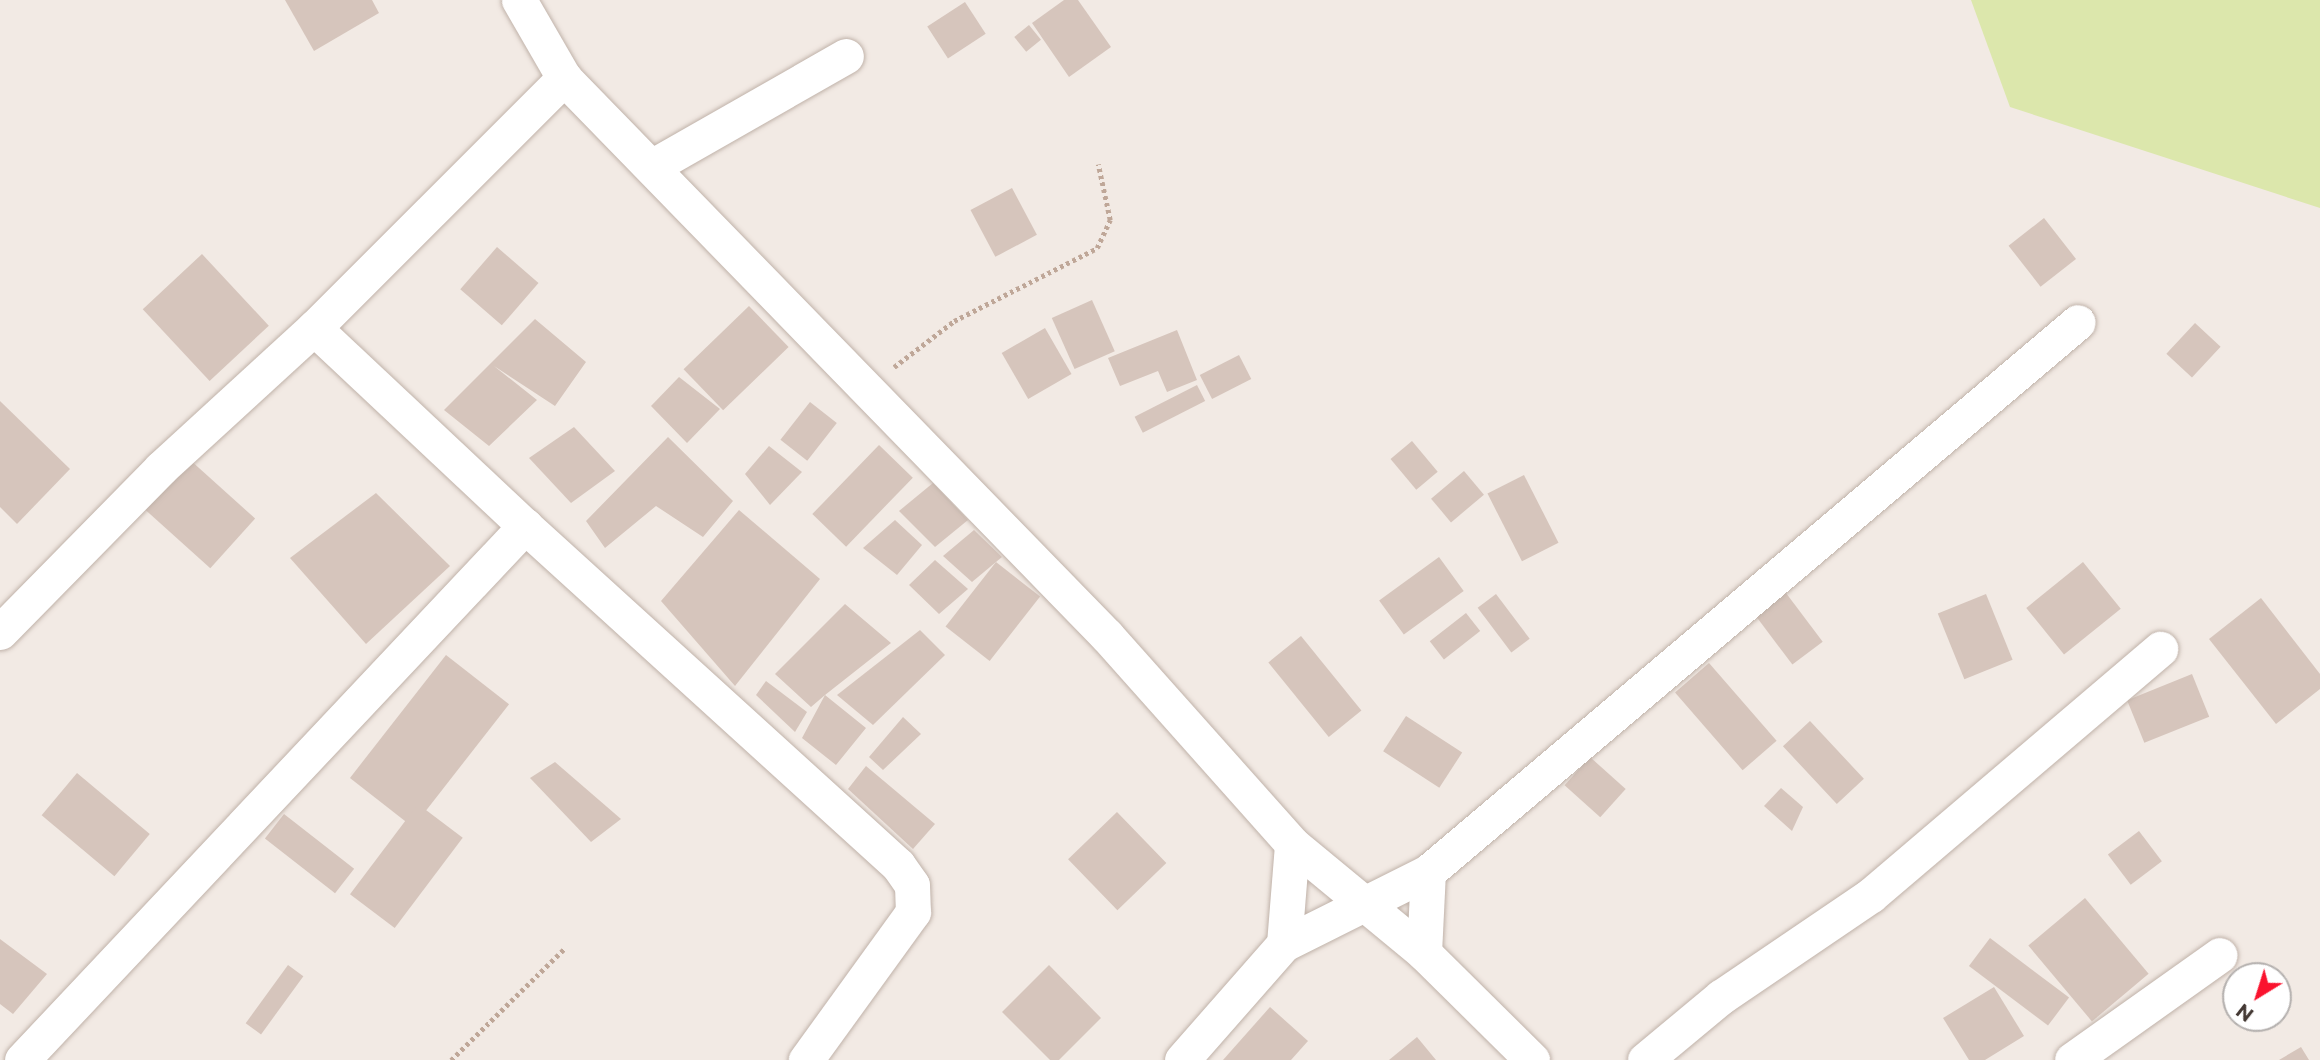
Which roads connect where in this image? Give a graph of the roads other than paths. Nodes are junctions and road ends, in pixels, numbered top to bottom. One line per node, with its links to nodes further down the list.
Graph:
1 (519, 0): 3 (street)
2 (846, 56): 4 (street)
3 (564, 78): 4 (street); 6 (street)
4 (653, 166): 10 (street)
5 (2078, 322): 11 (street)
6 (314, 327): 7 (street); 8 (street)
7 (524, 526): 16 (street); 17 (street)
8 (0, 632)
9 (2160, 649): 20 (street)
10 (1292, 844): 12 (street); 13 (street)
11 (1428, 872): 12 (street); 14 (street)
12 (1363, 905): 13 (street); 14 (street)
13 (1284, 944): 18 (street)
14 (1424, 953): 19 (street)
15 (2220, 955): 21 (street)
16 (22, 1060)
17 (806, 1060)
18 (1182, 1060)
19 (1532, 1060)
20 (1645, 1060)
21 (2072, 1060)

